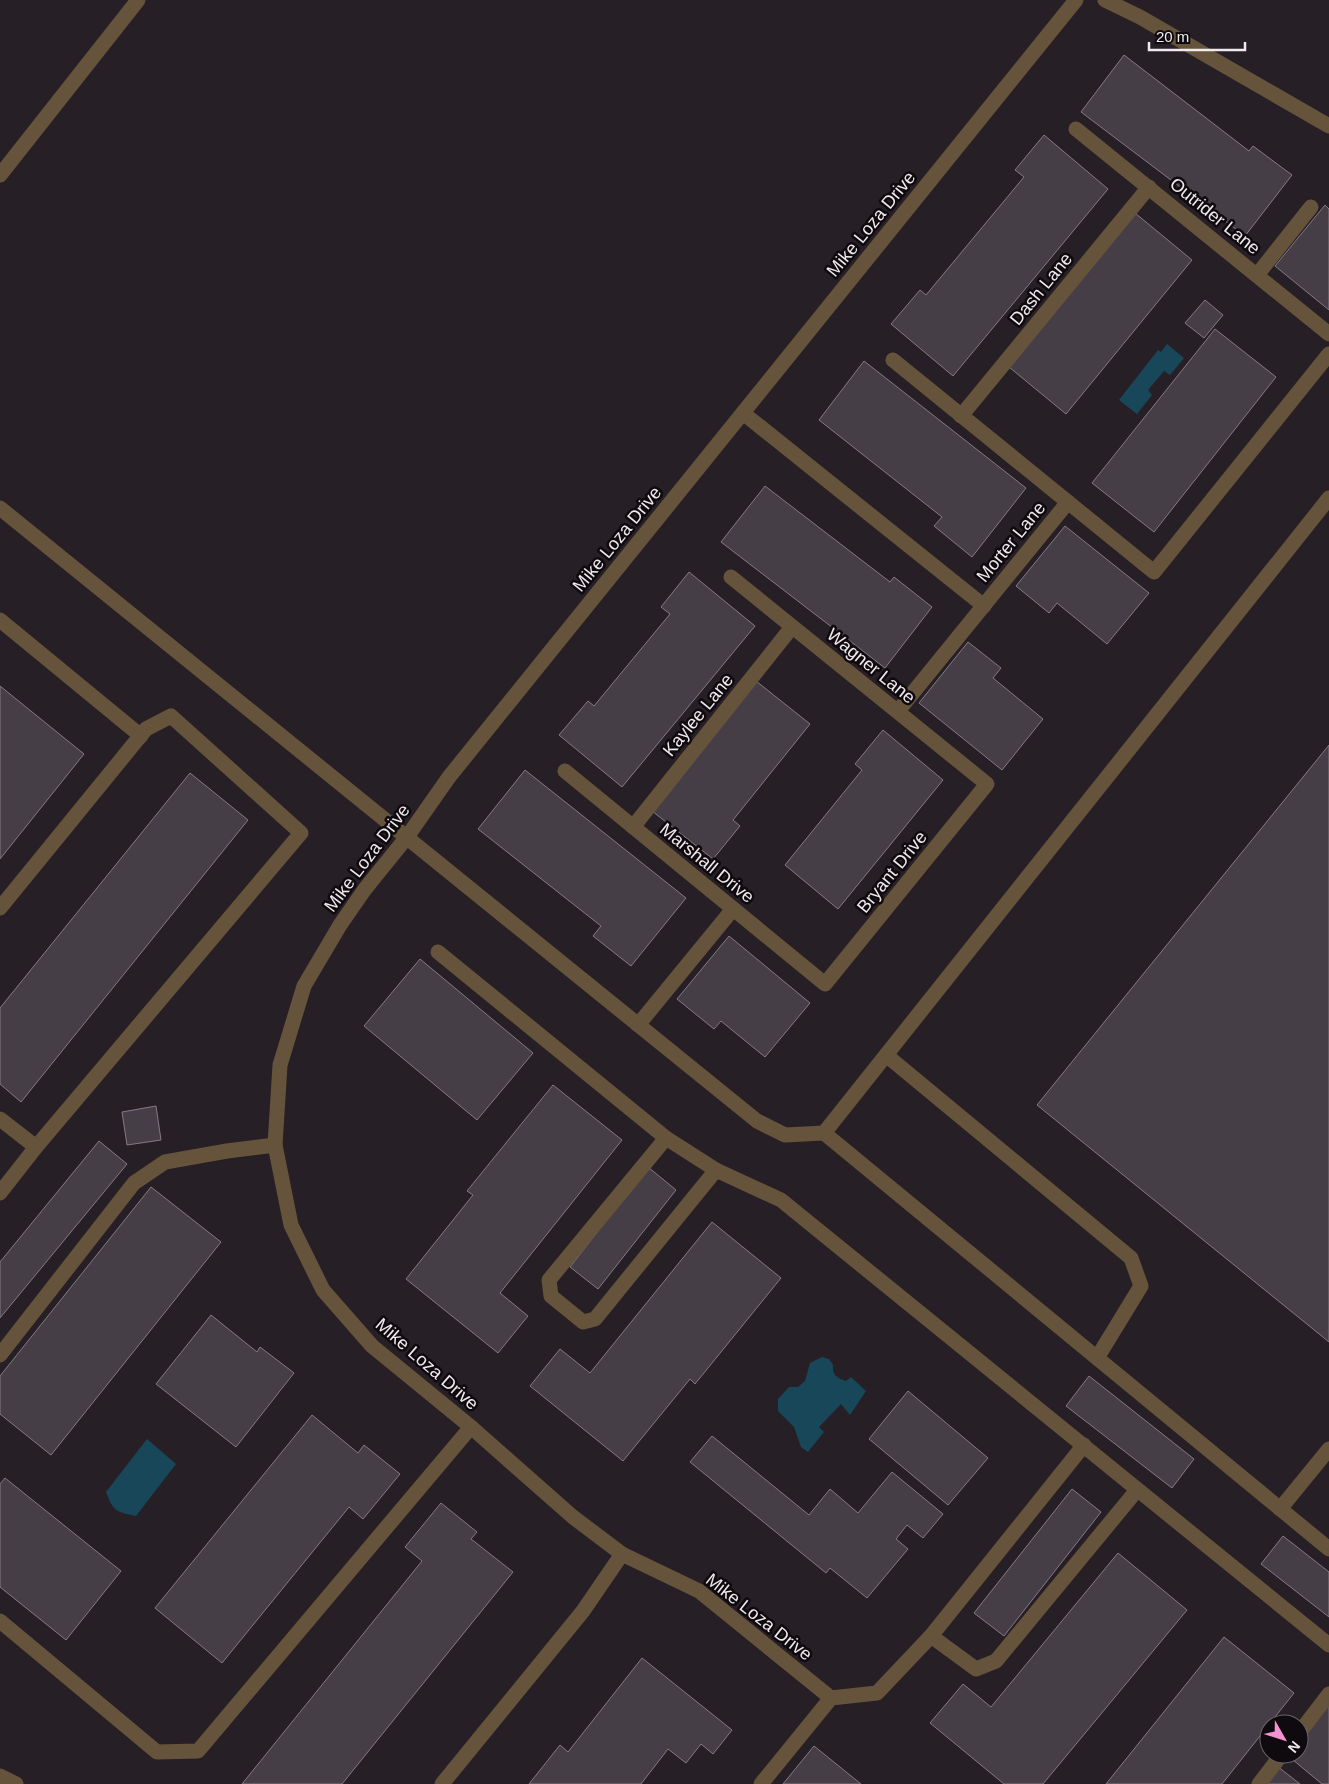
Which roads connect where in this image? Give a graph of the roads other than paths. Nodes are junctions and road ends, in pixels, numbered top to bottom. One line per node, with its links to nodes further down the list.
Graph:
1 (138, 0): 6 (street)
2 (1076, 0): 13 (street, Mike Loza Drive)
3 (1105, 0): 4 (street)
4 (1329, 126)
5 (1076, 129): 7 (street, Outrider Lane)
6 (0, 175)
7 (1149, 187): 9 (street, Outrider Lane); 14 (street, Dash Lane)
8 (1311, 206): 9 (street)
9 (1257, 275): 10 (street, Outrider Lane)
10 (1329, 334)
11 (1329, 354): 16 (street)
12 (893, 360): 14 (street, Morter Lane)
13 (743, 412): 19 (street); 27 (street, Mike Loza Drive)
14 (961, 416): 16 (street, Morter Lane)
15 (1329, 498): 33 (street)
16 (1068, 502): 19 (street, Morter Lane)
17 (0, 508): 27 (street)
18 (731, 577): 21 (street, Wagner Lane)
19 (984, 606): 22 (street, Morter Lane)
20 (0, 620): 23 (street)
21 (792, 627): 22 (street, Wagner Lane); 26 (street, Kaylee Lane)
22 (898, 711): 25 (street, Wagner Lane)
23 (141, 736): 28 (street); 38 (street)
24 (565, 771): 26 (street, Marshall Drive)
25 (987, 784): 31 (street, Bryant Drive)
26 (633, 827): 29 (street, Marshall Drive)
27 (407, 837): 32 (street); 37 (street, Mike Loza Drive)
28 (0, 908)
29 (733, 909): 31 (street, Marshall Drive); 32 (street)
30 (438, 952): 36 (street)
31 (825, 984)
32 (638, 1025): 35 (street)
33 (886, 1055): 35 (street); 42 (street)
34 (0, 1119): 38 (street)
35 (824, 1133): 42 (street)
36 (666, 1138): 39 (street); 39 (street)
37 (275, 1145): 41 (street); 43 (street, Mike Loza Drive)
38 (36, 1147): 40 (street)
39 (716, 1170): 44 (street)
40 (0, 1193)
41 (0, 1354)
42 (1097, 1358): 47 (street)
43 (471, 1427): 49 (street, Mike Loza Drive); 50 (street)
44 (1084, 1445): 46 (street); 51 (street)
45 (1329, 1449): 47 (street)
46 (1137, 1490): 51 (street); 52 (street)
47 (1280, 1509): 48 (street)
48 (1329, 1549)
49 (622, 1554): 54 (street, Mike Loza Drive); 59 (street)
50 (0, 1621)
51 (931, 1636): 54 (street)
52 (1329, 1646)
53 (1329, 1694): 55 (street)
54 (831, 1698): 60 (street)
55 (1309, 1719)
56 (1274, 1764): 61 (street)
57 (0, 1776): 58 (street)
58 (16, 1784)
59 (442, 1784)
60 (762, 1784)
61 (1259, 1784)

